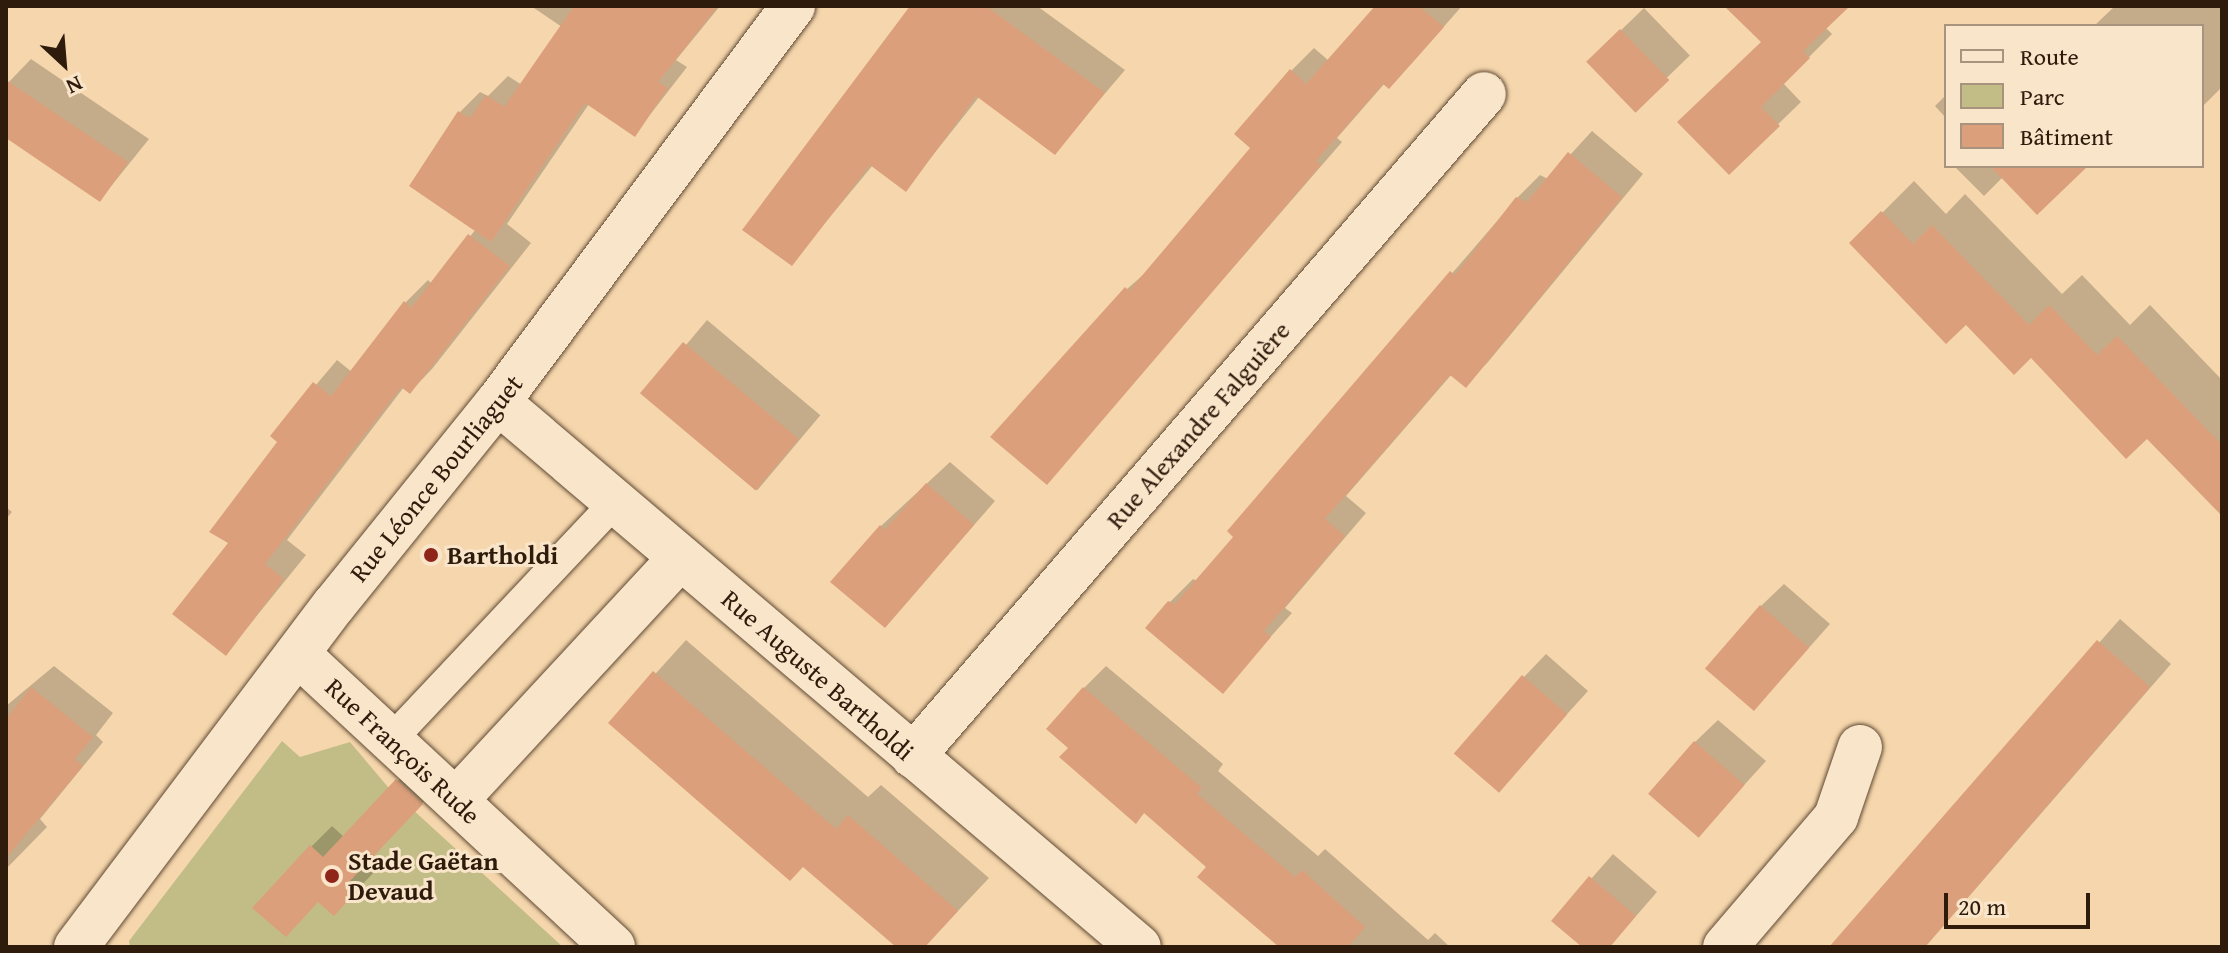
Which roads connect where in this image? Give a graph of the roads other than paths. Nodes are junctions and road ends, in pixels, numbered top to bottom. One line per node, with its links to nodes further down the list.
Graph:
1 (793, 6): 3 (street, Rue Léonce Bourliaguet)
2 (1484, 94): 9 (street, Rue Alexandre Falguière)
3 (498, 402): 4 (street, Rue Auguste Bartholdi); 6 (street, Rue Léonce Bourliaguet)
4 (615, 502): 5 (street, Rue Auguste Bartholdi); 7 (lane)
5 (680, 558): 9 (street, Rue Auguste Bartholdi); 10 (street)
6 (298, 654): 7 (street, Rue François Rude); 11 (street, Rue Léonce Bourliaguet)
7 (391, 740): 10 (street, Rue François Rude)
8 (1860, 747): 14 (street)
9 (913, 756): 13 (street, Rue Auguste Bartholdi)
10 (457, 799): 12 (street, Rue François Rude)
11 (76, 947)
12 (613, 947)
13 (1139, 947)
14 (1725, 947)

